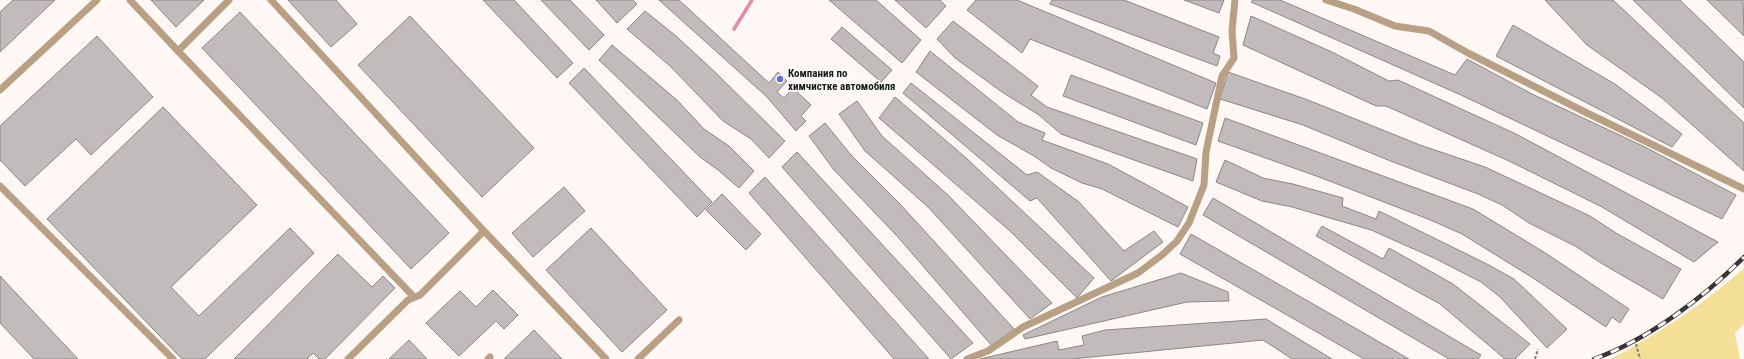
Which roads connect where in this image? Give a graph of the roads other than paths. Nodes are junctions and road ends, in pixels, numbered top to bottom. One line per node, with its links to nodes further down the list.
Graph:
1 (97, 0): 8 (lane)
2 (130, 0): 7 (lane)
3 (229, 0): 7 (lane)
4 (271, 0): 11 (lane)
5 (1236, 0): 18 (lane)
6 (1326, 0): 10 (lane)
7 (178, 51): 12 (lane)
8 (0, 90)
9 (0, 186): 14 (lane)
10 (1744, 189)
11 (484, 231): 12 (lane); 16 (lane)
12 (414, 297): 15 (lane)
13 (679, 320): 17 (lane)
14 (173, 359)
15 (348, 359)
16 (606, 359)
17 (638, 359)
18 (967, 359)

